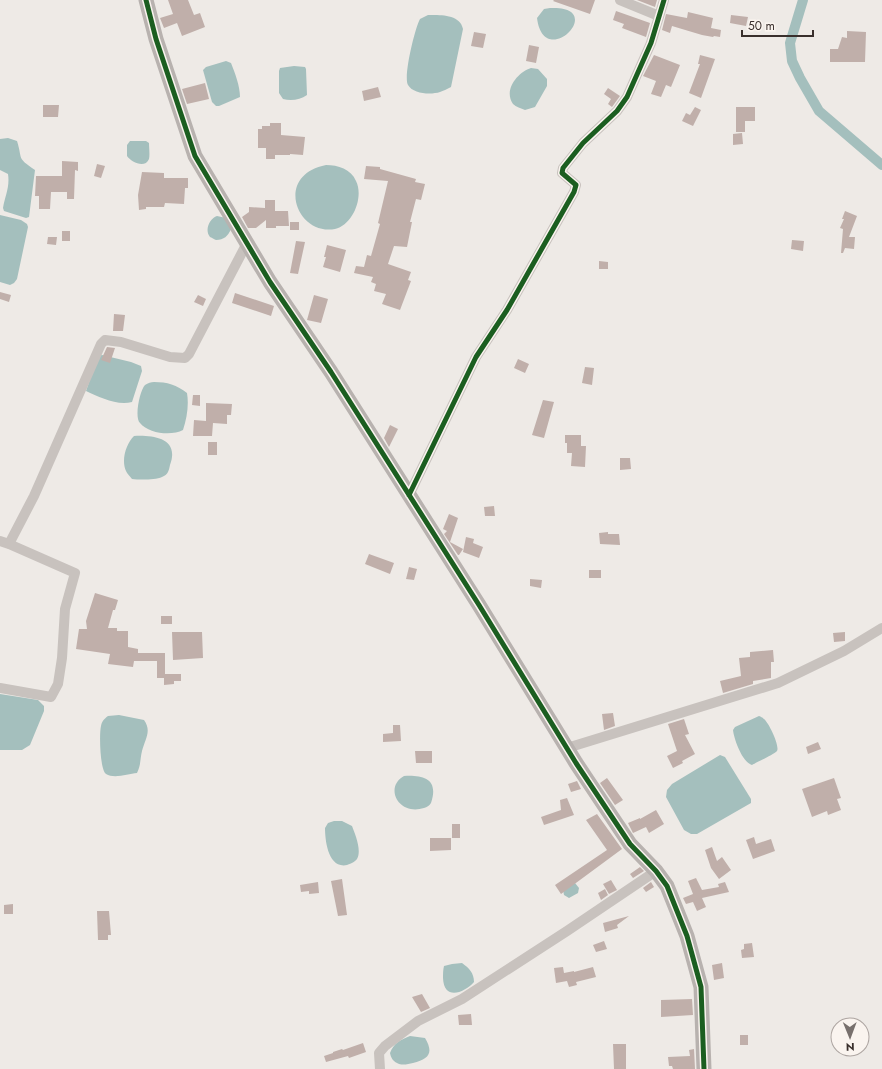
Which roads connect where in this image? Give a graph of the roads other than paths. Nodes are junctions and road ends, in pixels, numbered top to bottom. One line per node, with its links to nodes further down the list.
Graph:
1 (146, 0): 5 (street)
2 (620, 0): 4 (street)
3 (664, 0): 4 (street)
4 (659, 16): 6 (street)
5 (247, 242): 6 (street); 7 (street)
6 (409, 495): 10 (street)
7 (4, 542): 9 (street)
8 (882, 628): 10 (street)
9 (0, 688)
10 (567, 748): 11 (street)
11 (656, 871): 12 (street); 13 (street)
12 (380, 1069)
13 (704, 1069)

